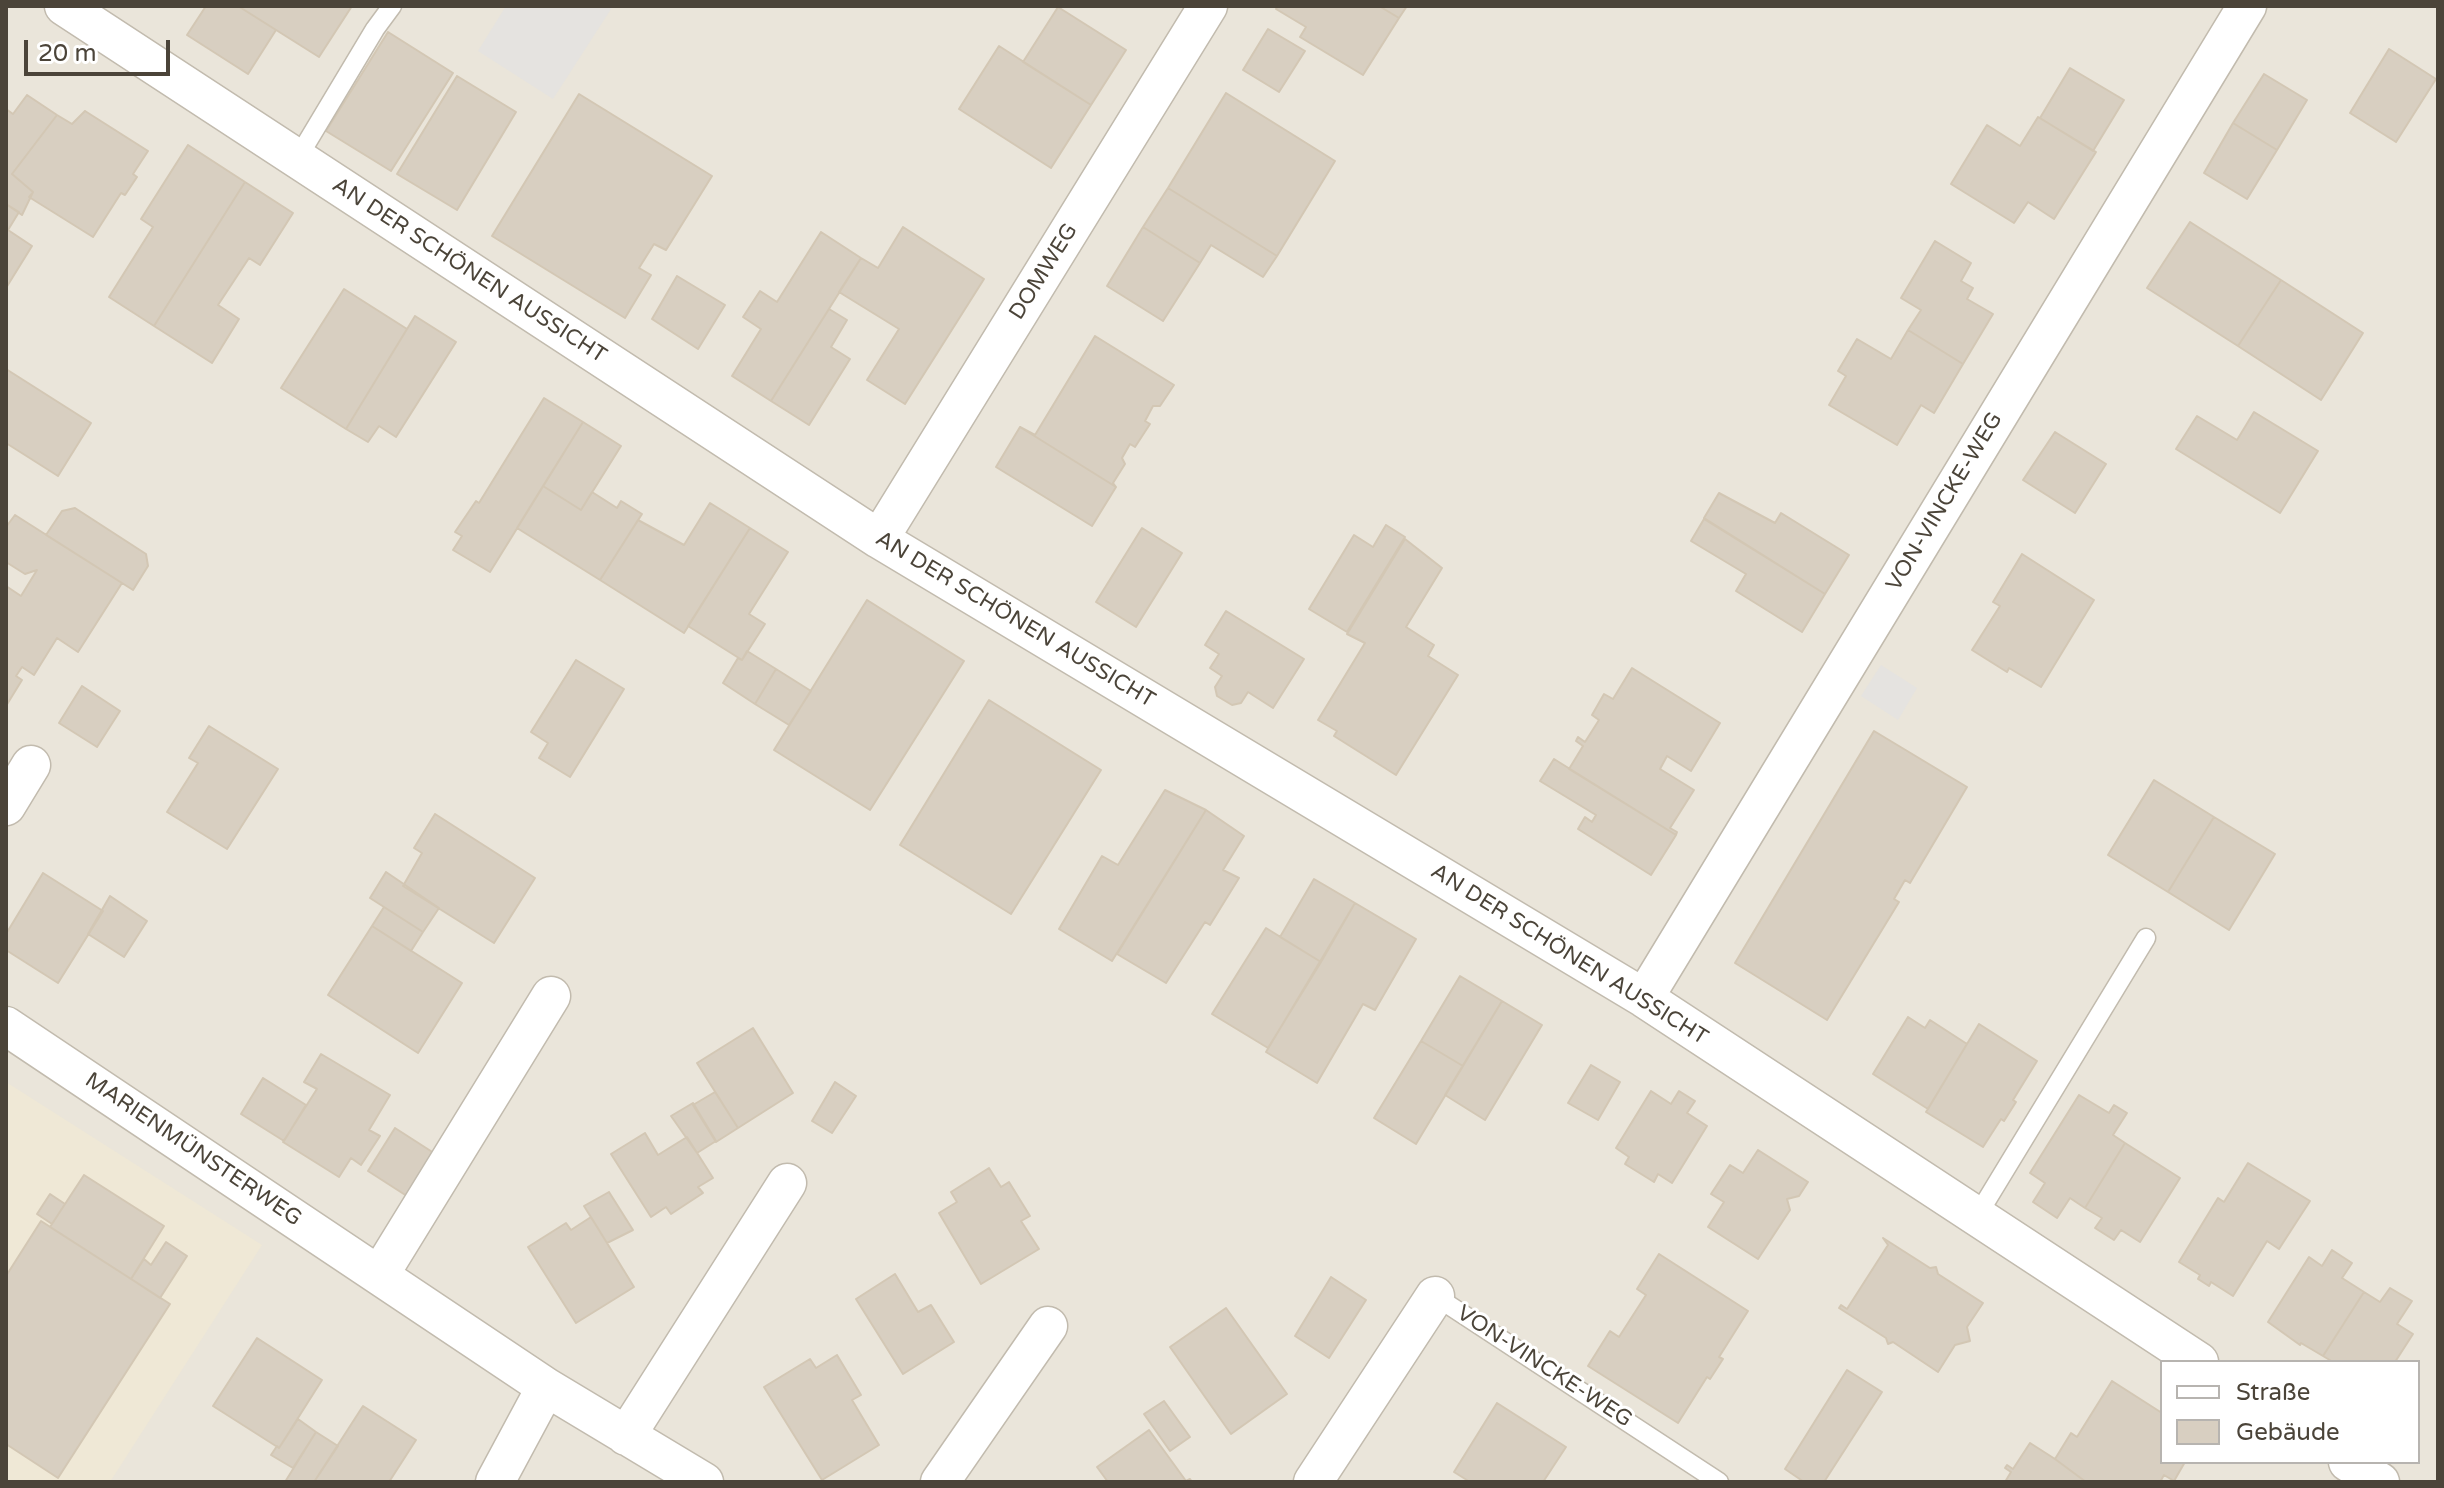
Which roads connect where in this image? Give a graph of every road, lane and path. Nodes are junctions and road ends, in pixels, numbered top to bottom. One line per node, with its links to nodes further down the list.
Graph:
1 (64, 6): 5 (street, AN DER SCHÖNEN AUSSICHT)
2 (392, 6): 5 (lane)
3 (1208, 6): 6 (street, DOMWEG)
4 (2247, 6): 11 (street, VON-VINCKE-WEG)
5 (297, 159): 6 (street, AN DER SCHÖNEN AUSSICHT)
6 (879, 539): 11 (street, AN DER SCHÖNEN AUSSICHT)
7 (31, 765): 8 (street)
8 (6, 806)
9 (2146, 938): 14 (lane)
10 (551, 996): 15 (street)
11 (1644, 998): 14 (street, AN DER SCHÖNEN AUSSICHT)
12 (6, 1026): 15 (street, MARIENMÜNSTERWEG)
13 (787, 1183): 20 (street)
14 (1977, 1216): 18 (street, AN DER SCHÖNEN AUSSICHT)
15 (380, 1274): 19 (street, MARIENMÜNSTERWEG)
16 (1435, 1296): 24 (street, VON-VINCKE-WEG); 25 (lane, VON-VINCKE-WEG)
17 (1048, 1326): 23 (street)
18 (2196, 1360)
19 (546, 1387): 20 (street, MARIENMÜNSTERWEG); 21 (street)
20 (626, 1436): 22 (street, MARIENMÜNSTERWEG)
21 (495, 1482)
22 (704, 1482)
23 (940, 1482)
24 (1313, 1482)
25 (1719, 1482)

